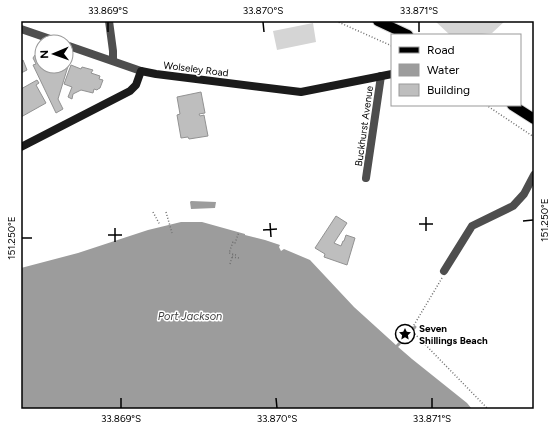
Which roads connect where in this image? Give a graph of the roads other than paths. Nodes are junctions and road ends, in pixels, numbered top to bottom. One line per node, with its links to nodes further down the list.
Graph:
1 (109, 21): 7 (street)
2 (378, 21): 5 (main road)
3 (21, 29): 4 (street)
4 (35, 34)
5 (406, 34)
6 (74, 48): 7 (street)
7 (113, 61): 8 (street)
8 (141, 71): 10 (street, Wolseley Road); 13 (street)
9 (391, 74): 10 (street, Wolseley Road)
10 (381, 76): 15 (street, Buckhurst Avenue)
11 (514, 106): 12 (main road)
12 (534, 119)
13 (21, 147)
14 (534, 175): 16 (street)
15 (366, 178)
16 (443, 275)

